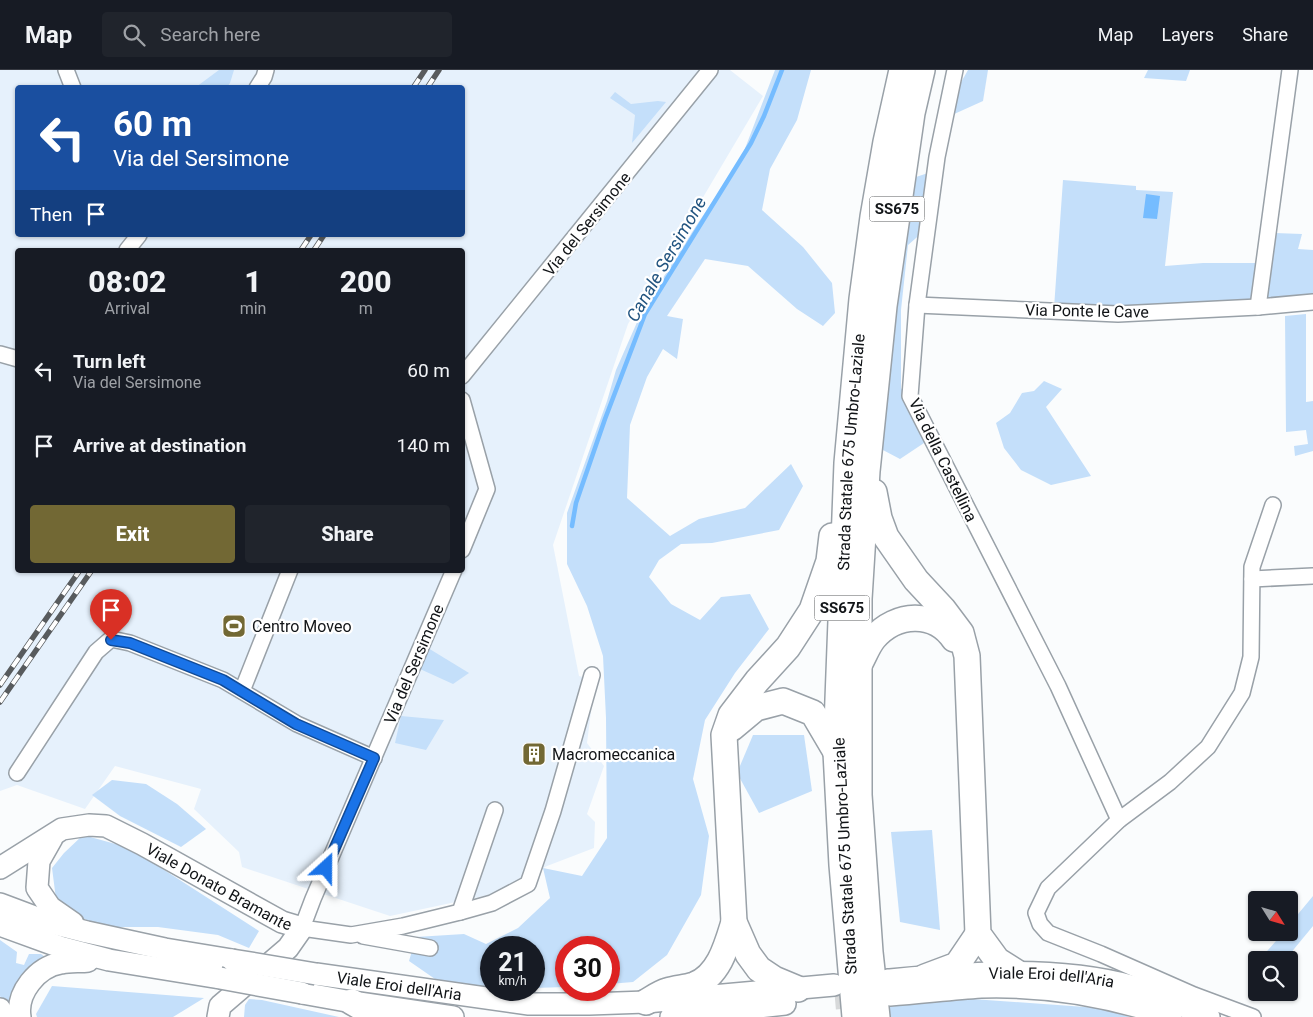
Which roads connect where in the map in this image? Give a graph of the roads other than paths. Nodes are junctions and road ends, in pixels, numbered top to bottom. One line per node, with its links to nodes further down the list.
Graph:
1 (66, 70): 8 (street)
2 (266, 70): 9 (street)
3 (710, 70): 15 (street, Via del Sersimone)
4 (902, 70): 17 (highway, Strada Statale 675 Umbro-Laziale / SS675)
5 (922, 70): 17 (highway, Strada Statale 675 Umbro-Laziale / SS675)
6 (955, 70): 11 (street, Via della Castellina)
7 (1290, 70): 12 (street)
8 (72, 85)
9 (259, 85)
10 (1313, 302): 12 (street, Via Ponte le Cave)
11 (916, 305): 12 (street, Via Ponte le Cave); 33 (street, Via della Castellina)
12 (1258, 307)
13 (0, 354): 14 (street)
14 (15, 358)
15 (465, 372)
16 (465, 411): 19 (street)
17 (857, 467): 24 (highway); 25 (highway, Strada Statale 675 Umbro-Laziale / SS675); 28 (highway); 29 (highway, Strada Statale 675 Umbro-Laziale / SS675)
18 (1273, 505): 23 (street)
19 (465, 543)
20 (289, 573): 27 (street)
21 (453, 573): 30 (street, Via del Sersimone)
22 (1313, 576): 23 (street)
23 (1252, 579): 33 (street)
24 (967, 656): 25 (highway); 43 (highway)
25 (858, 667): 60 (highway, Strada Statale 675 Umbro-Laziale / SS675)
26 (592, 675): 37 (street)
27 (242, 691): 30 (street); 31 (street)
28 (724, 735): 29 (highway); 38 (highway)
29 (836, 752): 59 (highway, Strada Statale 675 Umbro-Laziale / SS675)
30 (374, 758): 40 (street, Via del Sersimone)
31 (17, 773)
32 (496, 810): 37 (street)
33 (1119, 820): 63 (street)
34 (53, 835): 35 (main road, Viale Donato Bramante); 40 (main road, Viale Donato Bramante); 41 (main road)
35 (0, 868)
36 (0, 904): 41 (main road, Viale Eroi dell'Aria)
37 (460, 912): 42 (street)
38 (734, 922): 48 (highway); 50 (highway)
39 (0, 925): 45 (main road, Viale Eroi dell'Aria)
40 (302, 928): 42 (street); 52 (main road, Viale Donato Bramante)
41 (87, 932): 50 (main road, Viale Eroi dell'Aria, bridge)
42 (354, 934): 44 (street)
43 (978, 934): 46 (highway); 47 (highway)
44 (430, 948)
45 (109, 960): 49 (main road, Viale Eroi dell'Aria, bridge); 54 (main road)
46 (1016, 972): 47 (main road, Viale Eroi dell'Aria); 62 (main road, Viale Eroi dell'Aria)
47 (925, 977): 61 (main road, Viale Eroi dell'Aria)
48 (798, 989): 50 (main road, Viale Eroi dell'Aria); 58 (main road, Viale Eroi dell'Aria)
49 (352, 1002): 56 (highway); 57 (main road, Viale Eroi dell'Aria)
50 (646, 1002)
51 (0, 1009): 53 (main road)
52 (223, 1013): 55 (main road, Viale Donato Bramante)
53 (4, 1017)
54 (20, 1017)
55 (202, 1017)
56 (378, 1017)
57 (453, 1017)
58 (671, 1017)
59 (855, 1017)
60 (877, 1017)
61 (1171, 1017)
62 (1209, 1017)
63 (1253, 1017)

